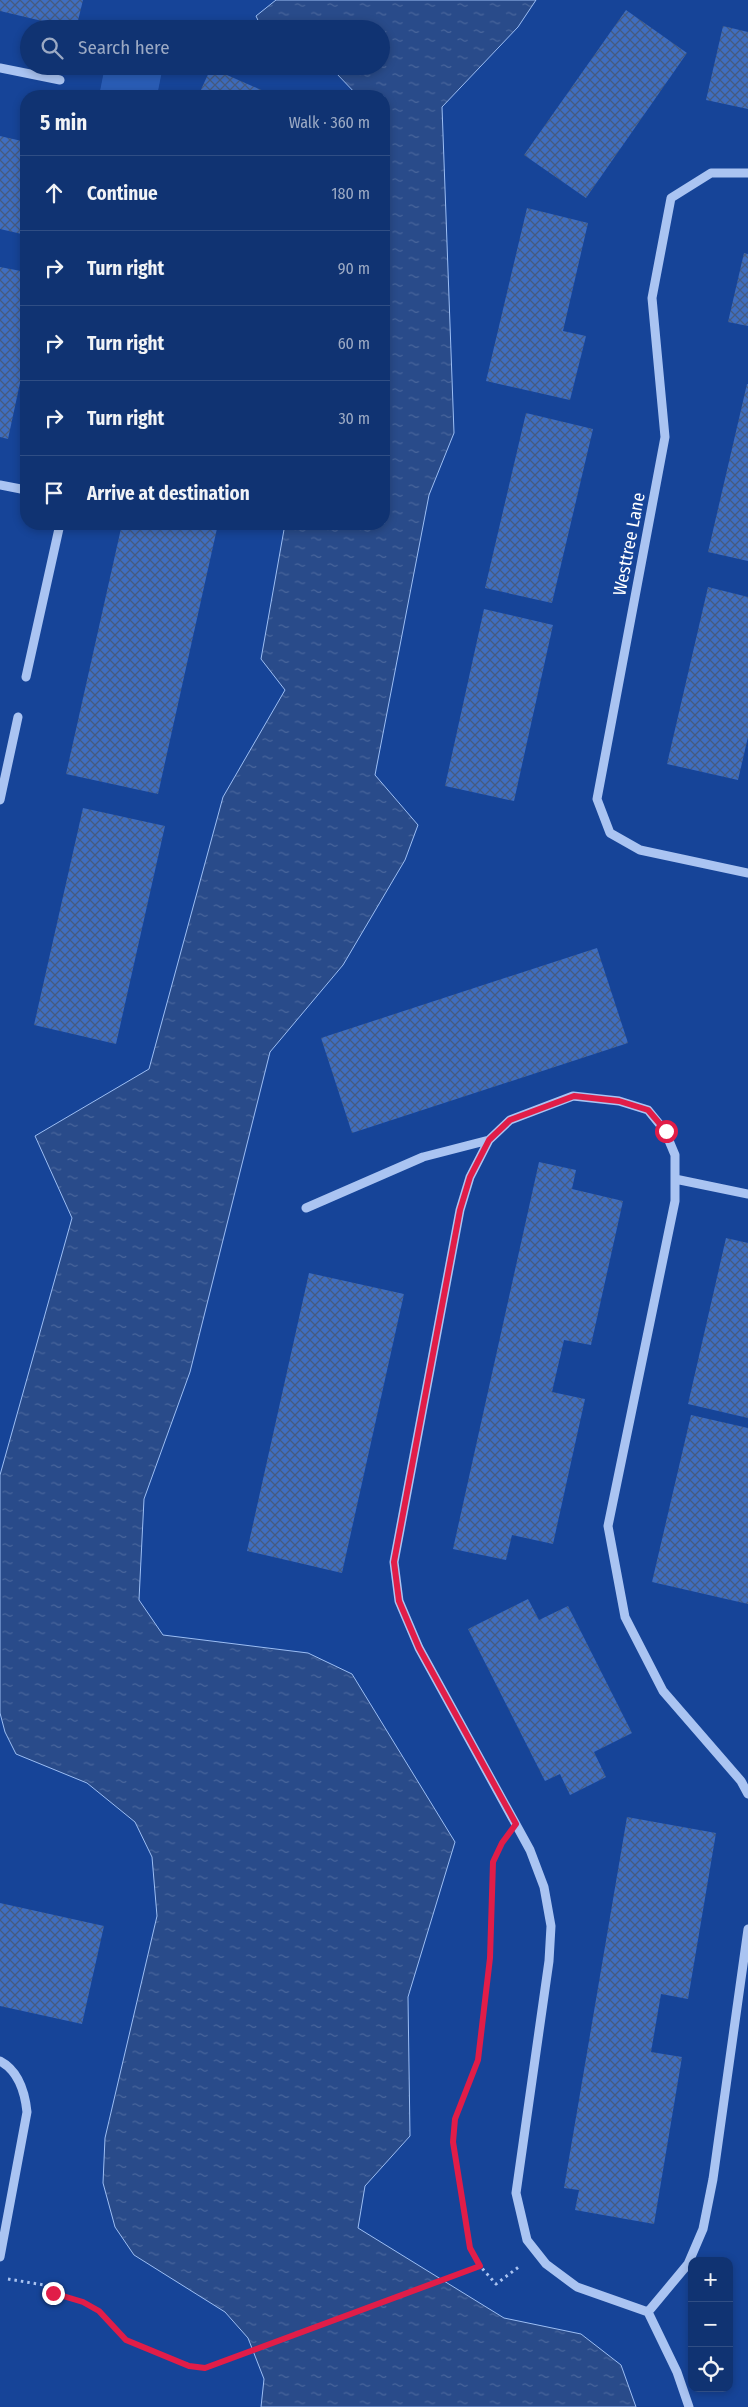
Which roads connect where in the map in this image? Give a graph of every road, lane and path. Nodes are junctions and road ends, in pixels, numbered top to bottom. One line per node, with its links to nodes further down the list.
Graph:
1 (0, 68): 2 (street)
2 (20, 72)
3 (35, 75): 4 (street)
4 (60, 80)
5 (748, 173): 12 (street, Westtree Lane)
6 (0, 485): 7 (street)
7 (20, 489)
8 (59, 530): 9 (street)
9 (26, 677)
10 (18, 718): 11 (street)
11 (0, 800)
12 (748, 872)
13 (489, 1140): 14 (street); 16 (street); 18 (street)
14 (675, 1179): 15 (street); 17 (street)
15 (748, 1194)
16 (306, 1208)
17 (748, 1794)
18 (516, 1824): 21 (street); 23 (path)
19 (748, 1929): 25 (street)
20 (0, 2061): 22 (street)
21 (536, 2254): 23 (path); 25 (street)
22 (0, 2257)
23 (480, 2266): 24 (path)
24 (0, 2277)
25 (648, 2312): 26 (street)
26 (688, 2407)

